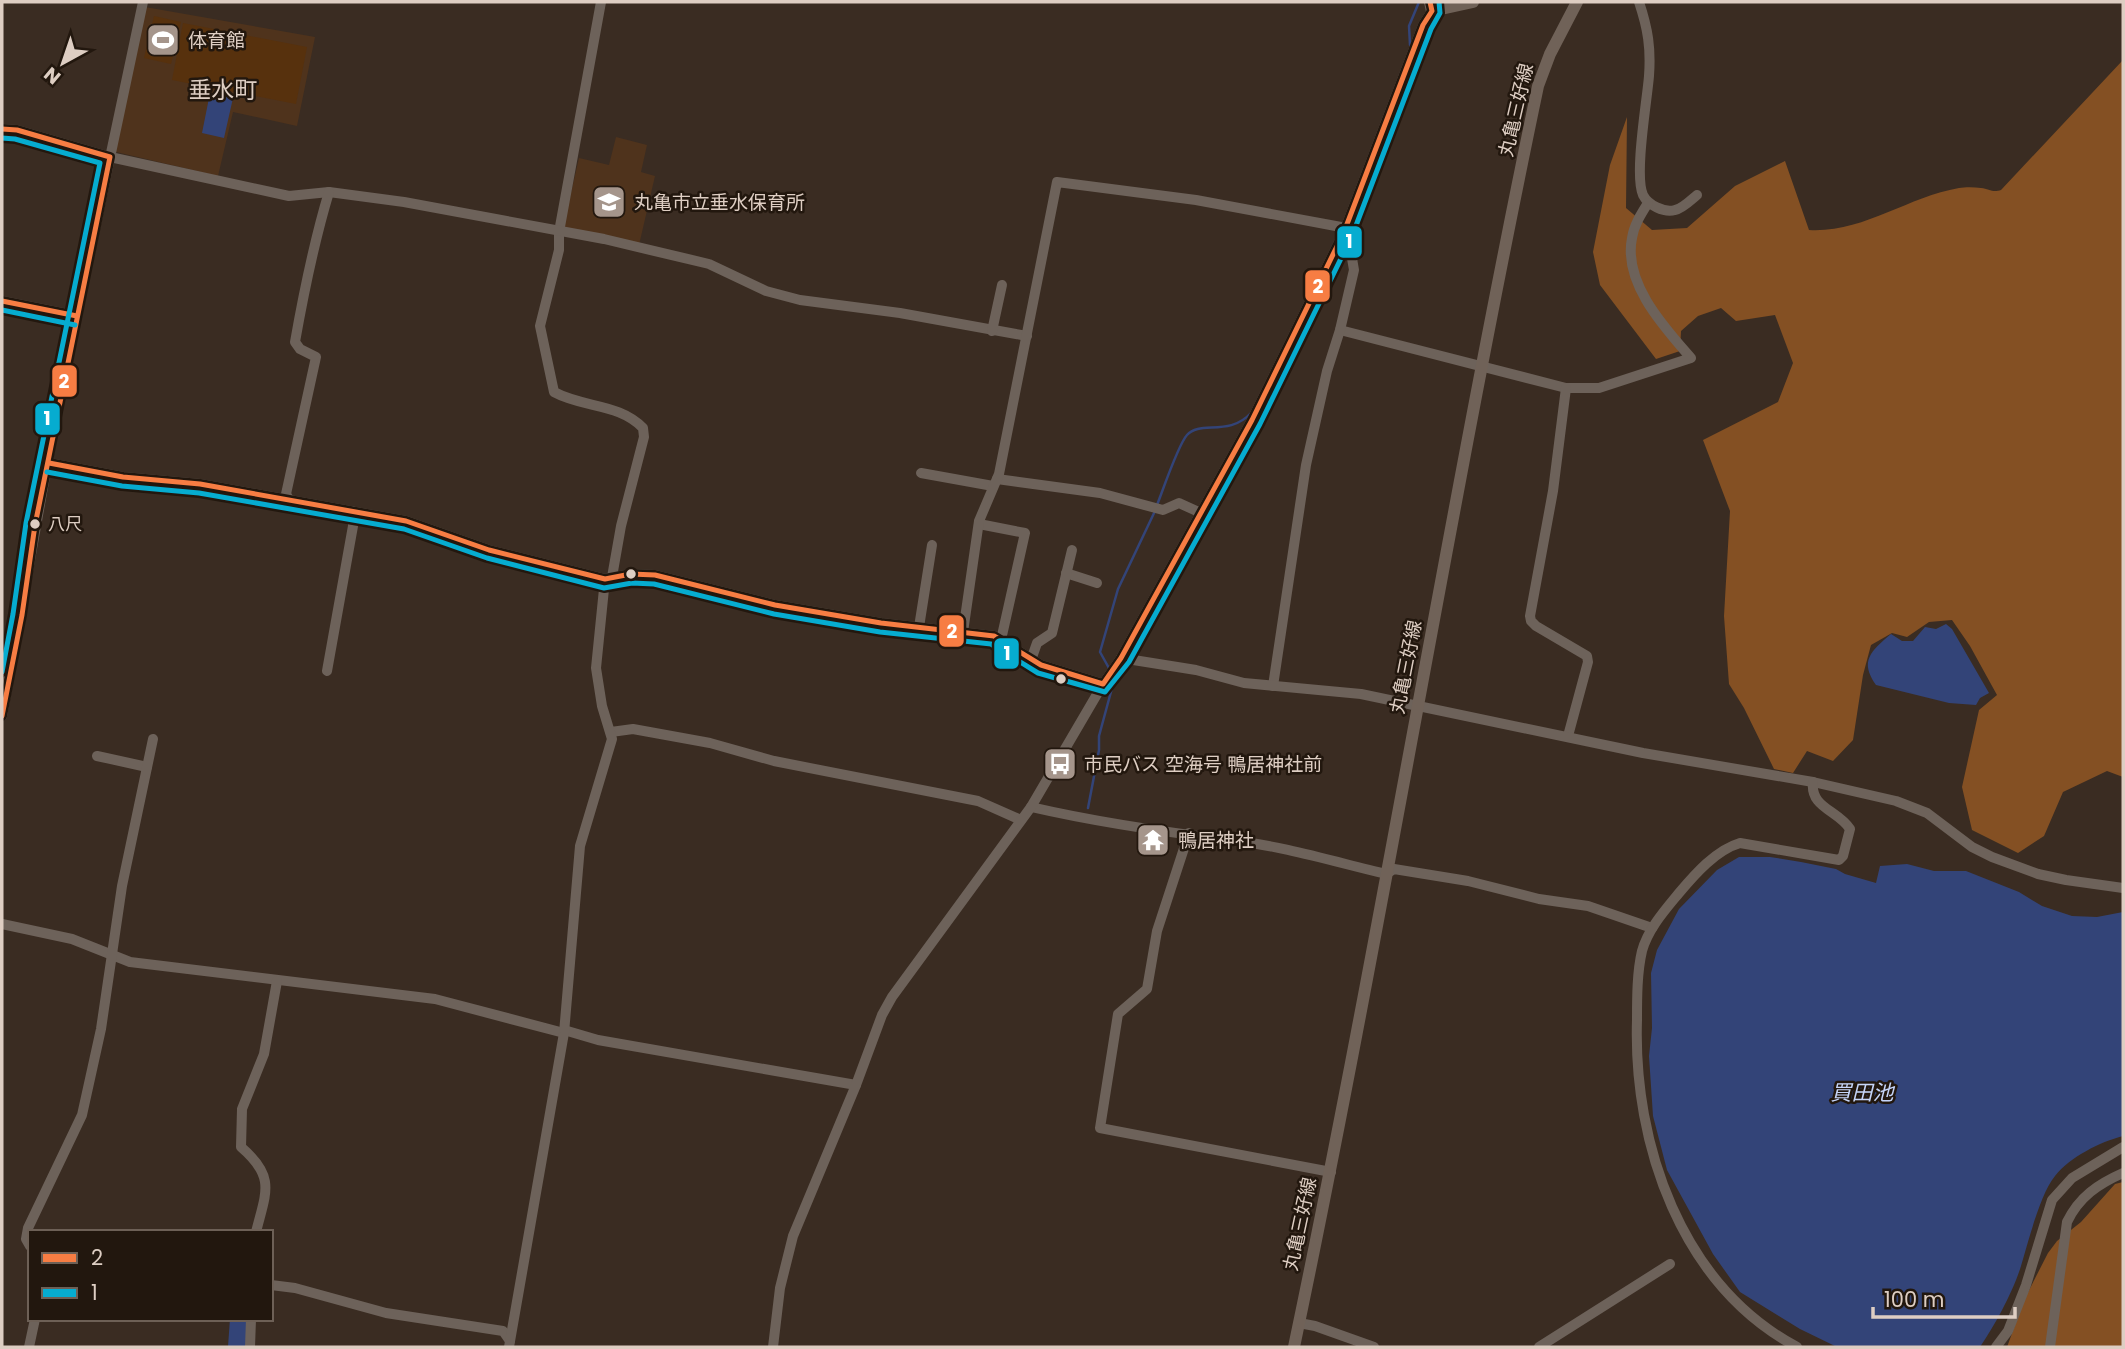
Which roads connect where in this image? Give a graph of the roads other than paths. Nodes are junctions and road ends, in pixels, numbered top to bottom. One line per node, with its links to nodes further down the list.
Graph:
1 (139, 2): 8 (street)
2 (601, 2): 13 (street)
3 (1473, 2): 6 (main road)
4 (1577, 2): 20 (main road, 丸亀三好線)
5 (1639, 2): 11 (street)
6 (1431, 6): 12 (street)
7 (2, 129): 8 (street)
8 (110, 157): 9 (street); 16 (street)
9 (328, 192): 13 (street); 25 (street)
10 (1697, 195): 11 (street)
11 (1648, 203): 21 (street)
12 (1342, 229): 17 (street); 19 (street); 27 (street)
13 (559, 232): 18 (street); 32 (street)
14 (1002, 285): 18 (street)
15 (2, 301): 16 (street)
16 (77, 316): 22 (street)
17 (1340, 330): 20 (street); 41 (street)
18 (992, 331): 19 (street)
19 (1027, 336): 24 (street)
20 (1484, 368): 21 (street); 42 (main road, 丸亀三好線)
21 (1566, 388): 45 (street)
22 (49, 463): 25 (street); 43 (street)
23 (921, 473): 24 (street)
24 (995, 483): 27 (street); 28 (street)
25 (290, 501): 26 (street)
26 (352, 511): 32 (street); 39 (street)
27 (1201, 513): 37 (street)
28 (979, 524): 35 (street); 36 (street)
29 (932, 545): 34 (street)
30 (1072, 550): 31 (street)
31 (1066, 573): 33 (street); 38 (street)
32 (608, 578): 34 (street); 44 (street)
33 (1097, 583)
34 (919, 627): 35 (street)
35 (963, 632): 36 (street)
36 (1001, 640): 38 (street)
37 (1121, 658): 40 (street); 41 (street)
38 (1031, 660): 40 (street)
39 (327, 671)
40 (1103, 684): 50 (street)
41 (1273, 686): 42 (street)
42 (1419, 705): 45 (street); 53 (main road, 丸亀三好線)
43 (2, 716)
44 (611, 732): 51 (street); 59 (street)
45 (1568, 736): 49 (street)
46 (153, 739): 48 (street)
47 (97, 757): 48 (street)
48 (147, 767): 57 (street)
49 (1812, 782): 54 (street); 56 (street)
50 (1031, 807): 51 (street); 52 (street)
51 (1021, 820): 60 (street)
52 (1189, 833): 53 (street); 62 (street)
53 (1386, 874): 56 (street); 62 (main road, 丸亀三好線)
54 (2123, 888)
55 (2, 923): 57 (street)
56 (1652, 928): 78 (street)
57 (111, 956): 58 (street); 65 (street)
58 (277, 981): 59 (street); 64 (street)
59 (564, 1032): 60 (street); 71 (street)
60 (856, 1085): 74 (street)
61 (2123, 1147): 79 (street)
62 (1331, 1172): 70 (main road, 丸亀三好線)
63 (2123, 1173): 80 (street)
64 (256, 1230)
65 (28, 1242)
66 (1670, 1264): 77 (street)
67 (273, 1285): 71 (street)
68 (35, 1321): 72 (street)
69 (251, 1321): 73 (street)
70 (1299, 1322): 75 (main road, 丸亀三好線); 76 (street)
71 (509, 1344)
72 (29, 1347)
73 (250, 1347)
74 (773, 1347)
75 (1294, 1347)
76 (1374, 1347)
77 (1539, 1347)
78 (1797, 1347)
79 (1996, 1347)
80 (2050, 1347)

